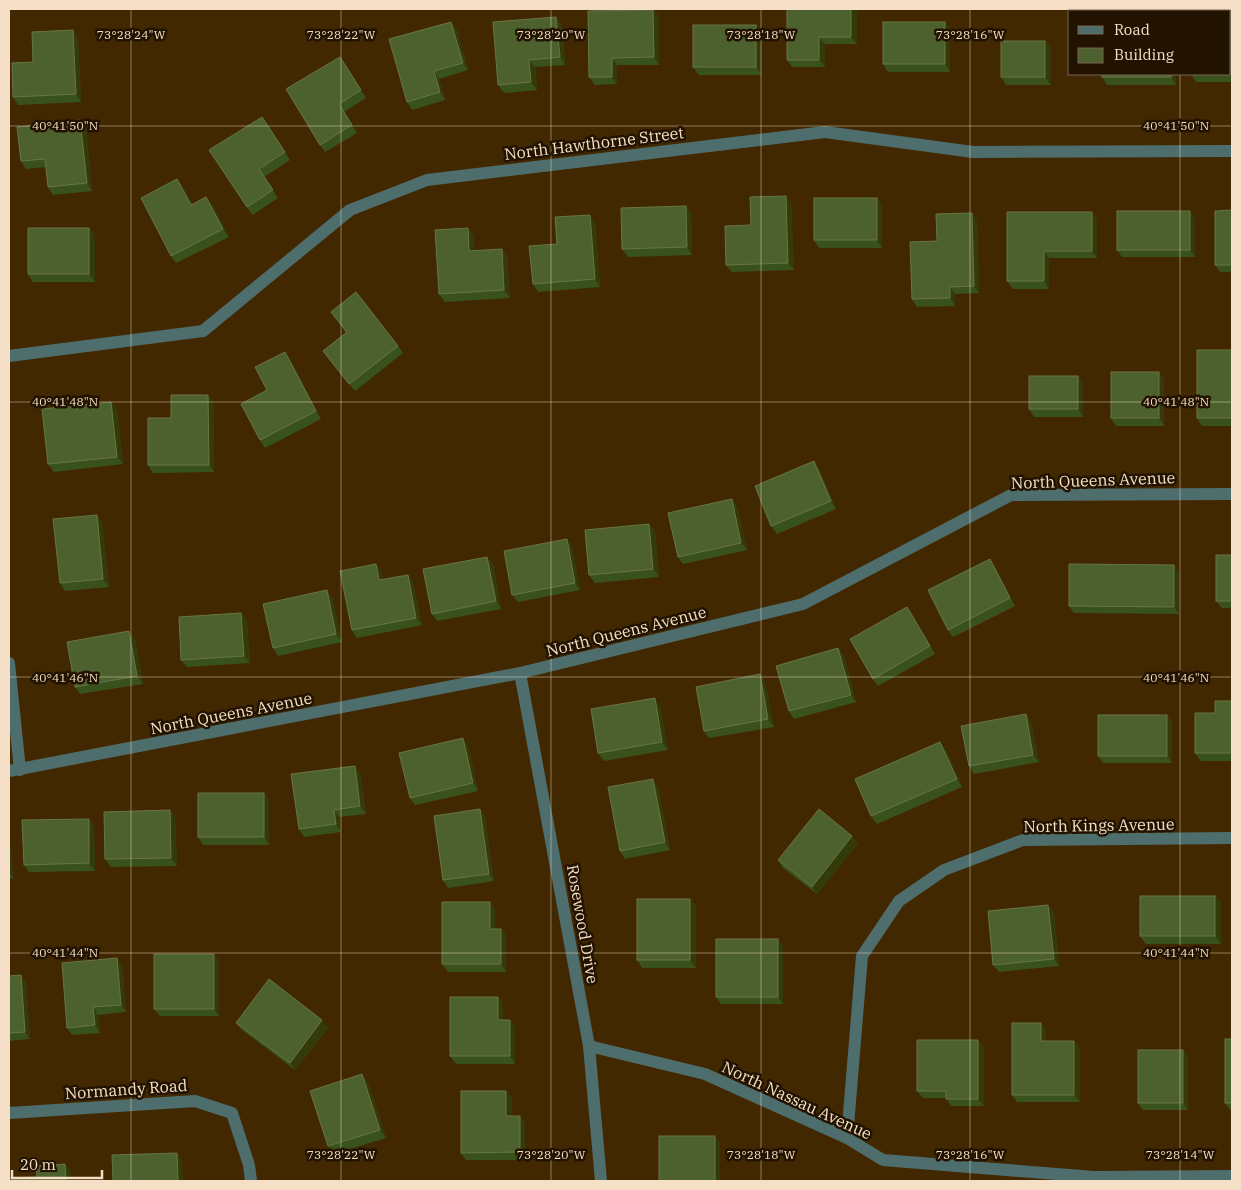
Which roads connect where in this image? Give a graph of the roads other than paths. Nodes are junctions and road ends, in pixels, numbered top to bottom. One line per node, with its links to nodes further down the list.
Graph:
1 (1232, 151): 2 (street, North Hawthorne Street)
2 (9, 356)
3 (1232, 494): 5 (street, North Queens Avenue)
4 (9, 664): 6 (street)
5 (520, 673): 6 (street, North Queens Avenue); 8 (street, Rosewood Drive)
6 (14, 770)
7 (1232, 838): 10 (street, North Kings Avenue)
8 (589, 1046): 10 (street, North Nassau Avenue); 13 (street, Rosewood Drive)
9 (9, 1114): 12 (street, Normandy Road)
10 (847, 1138): 11 (street, North Nassau Avenue)
11 (1232, 1176)
12 (251, 1181)
13 (601, 1181)

